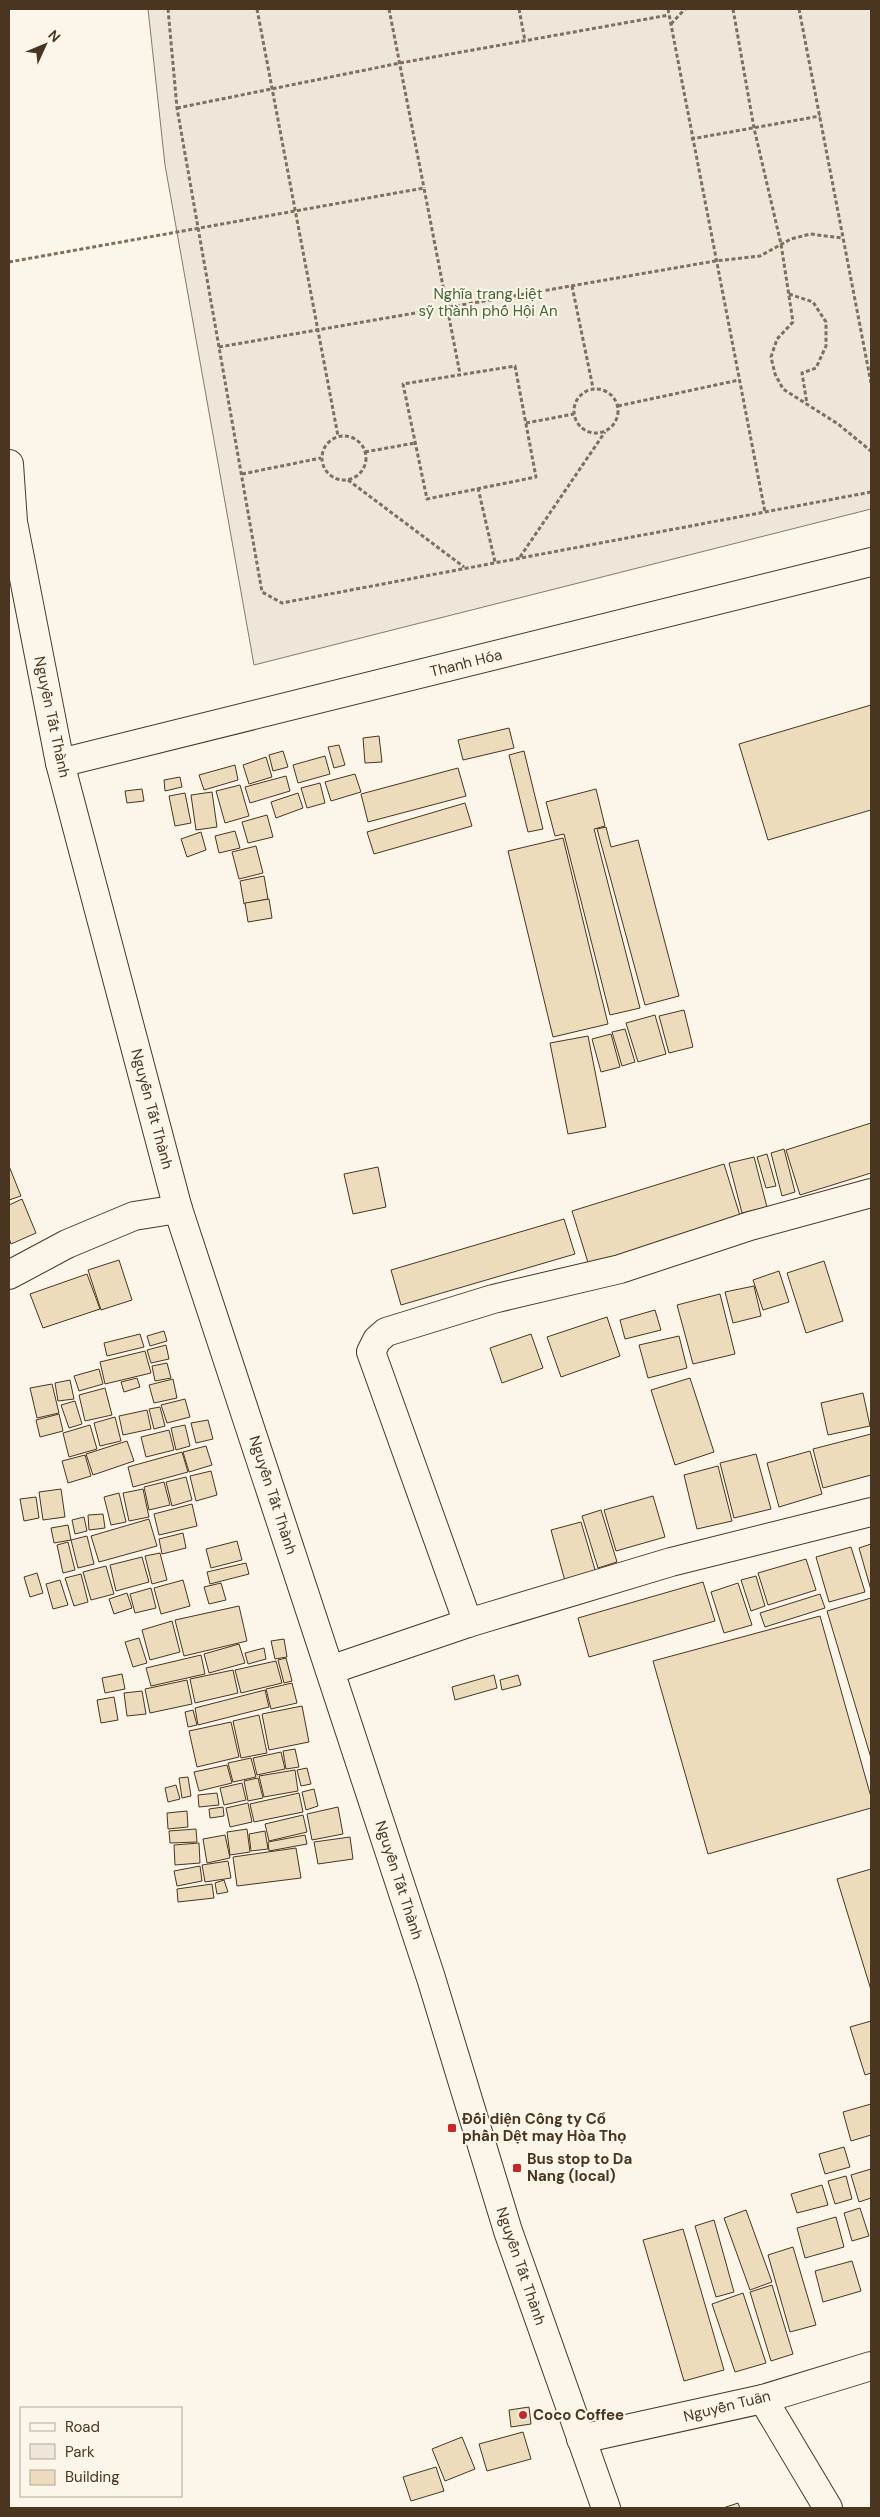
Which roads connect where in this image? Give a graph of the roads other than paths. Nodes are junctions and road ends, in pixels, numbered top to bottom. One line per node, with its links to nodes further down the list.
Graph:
1 (9, 464): 3 (street, Nguyễn Tất Thành)
2 (871, 562): 3 (street, Thanh Hóa)
3 (60, 763): 5 (street, Nguyễn Tất Thành)
4 (871, 1193): 8 (street)
5 (178, 1208): 6 (street); 9 (street, Nguyễn Tất Thành)
6 (9, 1275)
7 (871, 1512): 8 (street)
8 (468, 1623): 9 (street)
9 (330, 1670): 12 (street, Nguyễn Tất Thành)
10 (871, 2366): 11 (street, Nguyễn Tuân)
11 (763, 2399): 12 (street, Nguyễn Tuân); 14 (street)
12 (581, 2439): 13 (street, Nguyễn Tất Thành)
13 (606, 2508)
14 (828, 2508)

